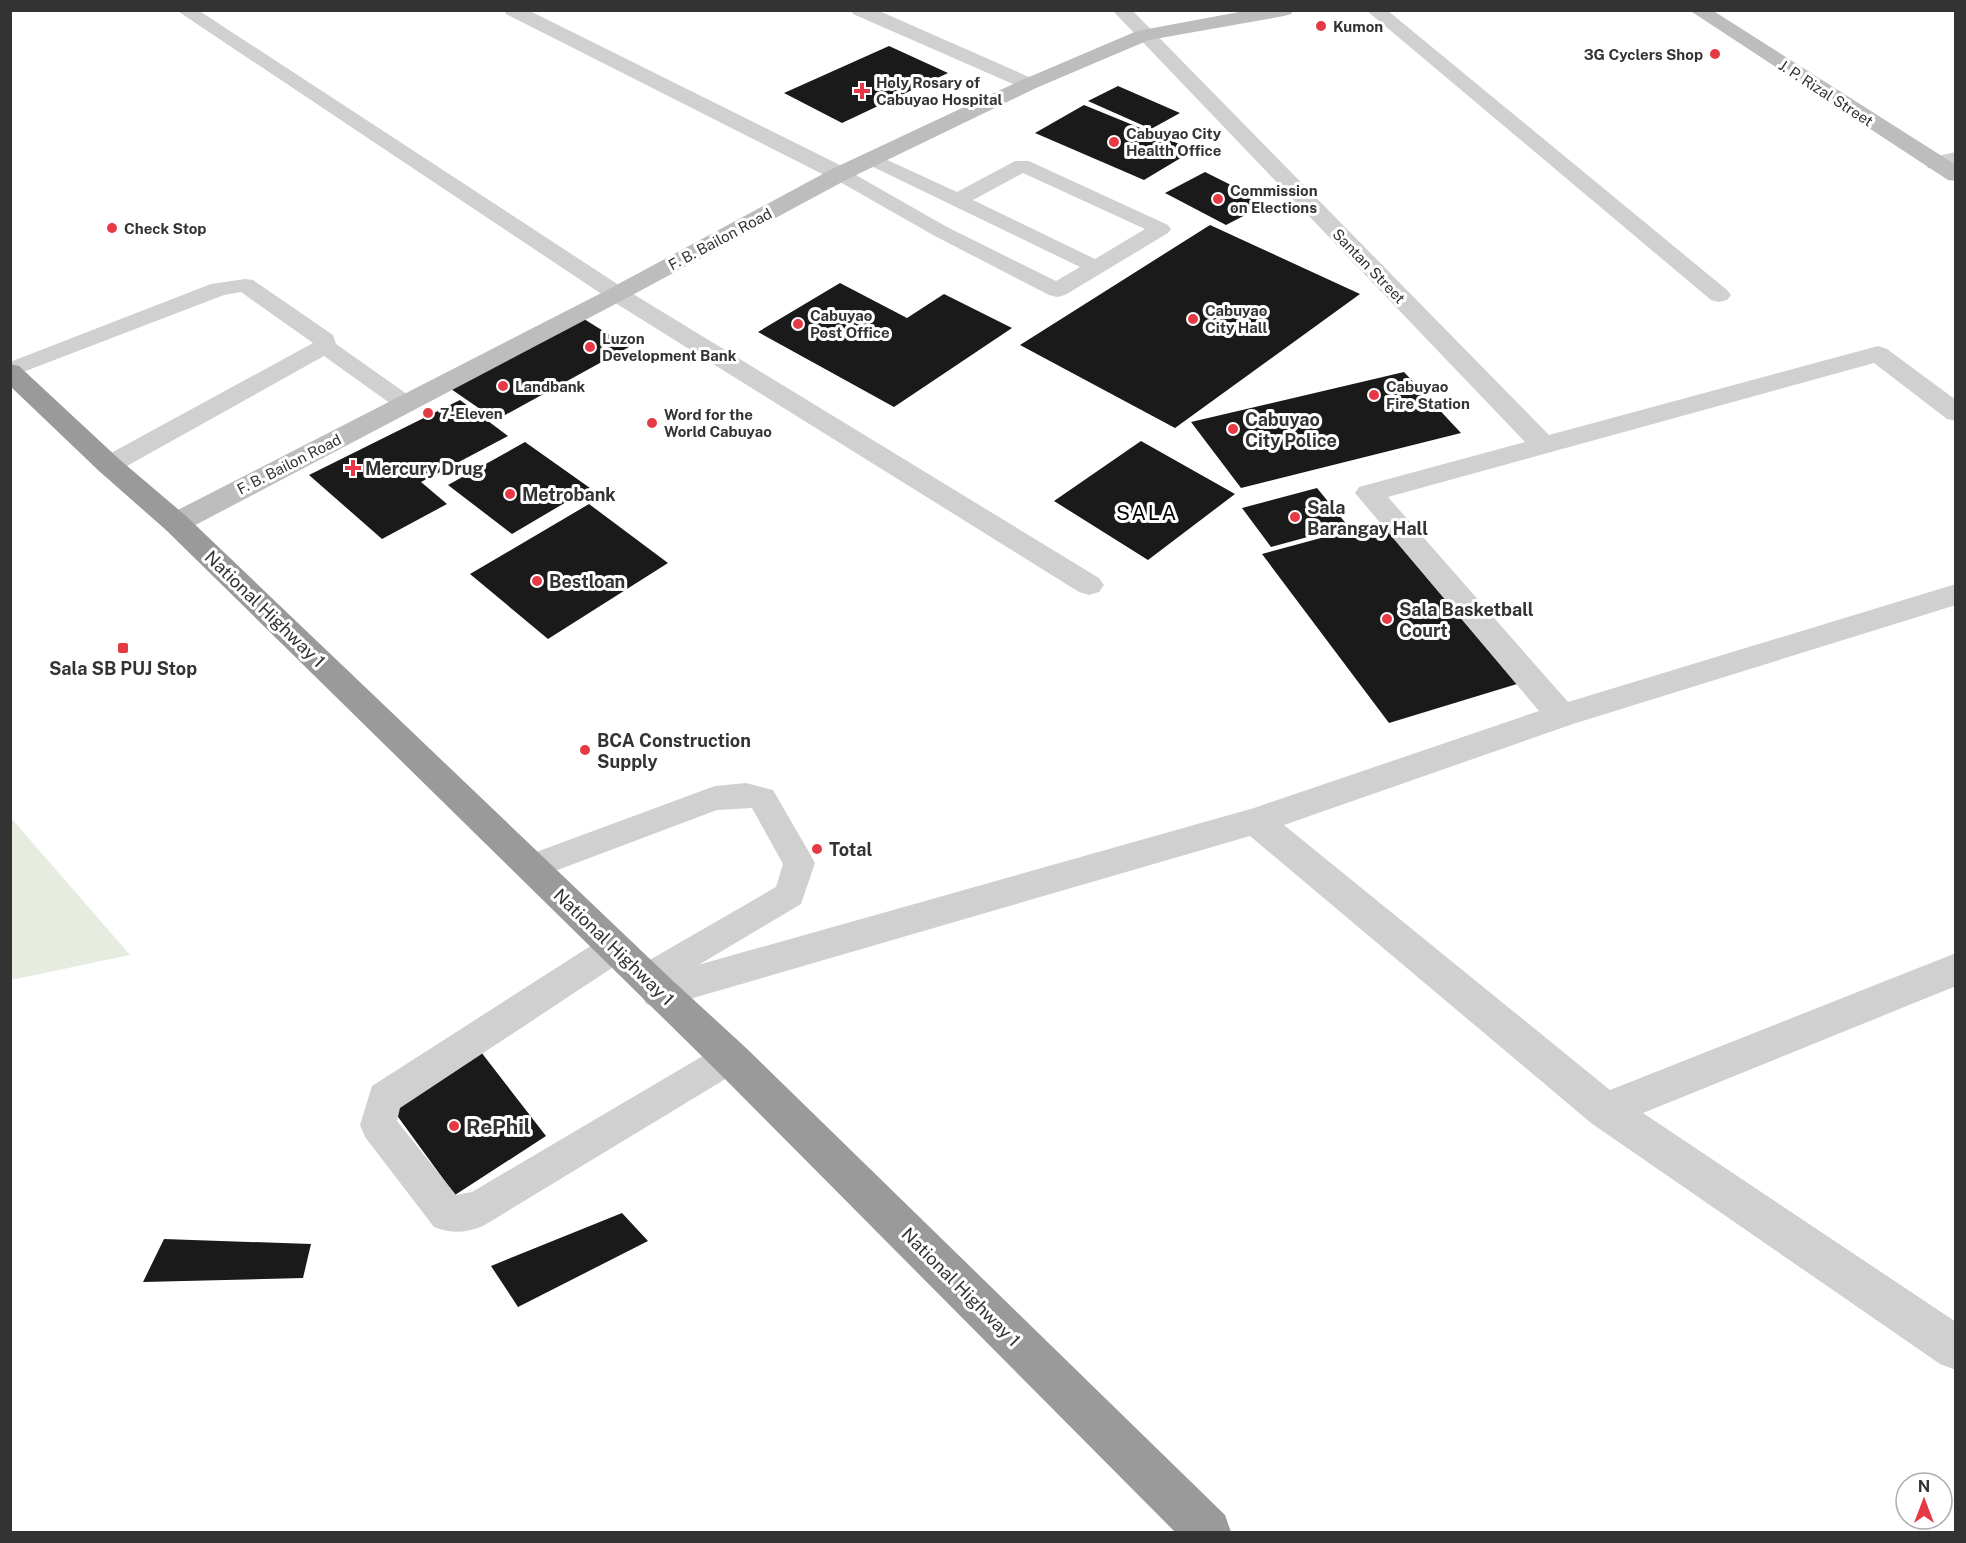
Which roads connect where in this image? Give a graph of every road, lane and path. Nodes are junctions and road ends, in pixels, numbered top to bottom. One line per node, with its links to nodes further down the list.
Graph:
1 (185, 10): 16 (street)
2 (513, 10): 12 (street)
3 (860, 10): 9 (street)
4 (1120, 10): 8 (street, Santan Street)
5 (1284, 10): 8 (street, F. B. Bailon Road)
6 (1374, 10): 17 (street)
7 (1698, 10): 11 (street, J. P. Rizal Street)
8 (1144, 35): 9 (street, F. B. Bailon Road); 22 (street, Santan Street)
9 (1029, 84): 10 (street, F. B. Bailon Road)
10 (872, 159): 12 (street, F. B. Bailon Road); 14 (lane)
11 (1946, 160): 13 (street, J. P. Rizal Street)
12 (840, 174): 15 (lane); 16 (street, F. B. Bailon Road)
13 (1956, 175)
14 (957, 200): 15 (lane); 15 (lane)
15 (1094, 266)
16 (616, 294): 20 (street, F. B. Bailon Road); 25 (street)
17 (1719, 295)
18 (324, 346): 19 (lane); 20 (lane); 23 (lane)
19 (10, 371): 23 (highway, National Highway 1)
20 (406, 404): 24 (street, F. B. Bailon Road)
21 (1956, 413): 22 (street)
22 (1543, 445): 27 (street)
23 (109, 465): 24 (highway, National Highway 1)
24 (176, 523): 29 (highway, National Highway 1)
25 (1089, 585)
26 (1956, 594): 27 (street)
27 (1562, 716): 28 (street)
28 (1255, 821): 32 (street); 34 (street)
29 (531, 867): 30 (highway, National Highway 1); 32 (lane)
30 (615, 948): 32 (highway, National Highway 1); 33 (lane)
31 (1956, 969): 34 (street)
32 (653, 986): 33 (highway, National Highway 1)
33 (730, 1058): 36 (highway, National Highway 1)
34 (1605, 1110): 35 (street)
35 (1956, 1348)
36 (1208, 1533)

